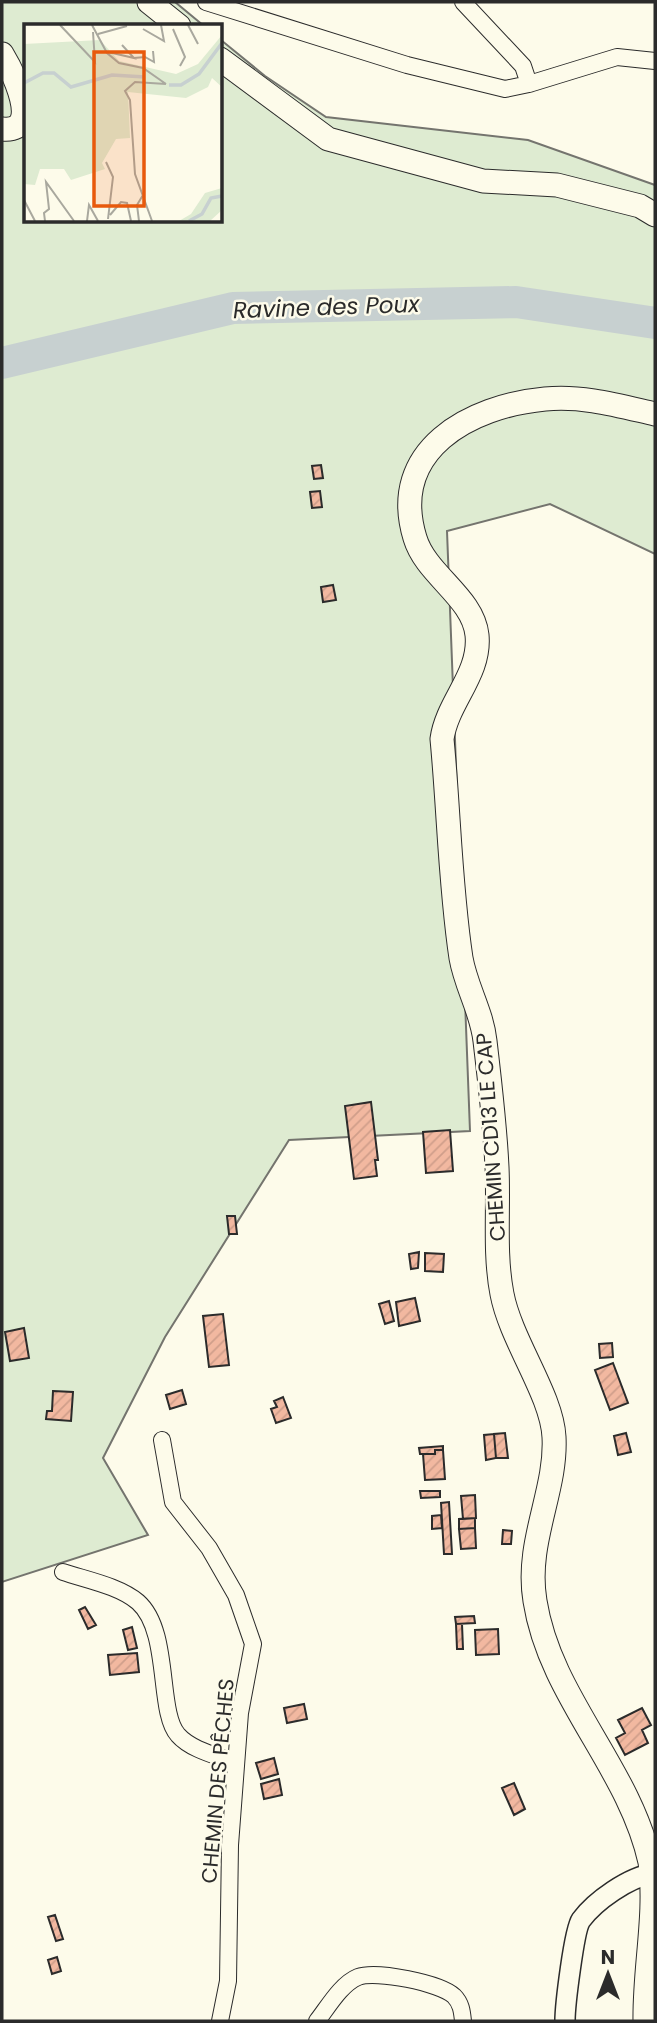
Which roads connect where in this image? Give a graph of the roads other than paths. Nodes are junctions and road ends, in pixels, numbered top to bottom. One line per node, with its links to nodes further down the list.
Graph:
1 (206, 2): 8 (street)
2 (463, 2): 8 (street)
3 (156, 3): 4 (main road)
4 (177, 24)
5 (2, 54): 9 (main road)
6 (222, 60): 10 (main road)
7 (655, 61): 8 (street)
8 (529, 84)
9 (2, 129)
10 (655, 215)
11 (655, 414): 15 (main road, CHEMIN CD13 LE CAP)
12 (162, 1440): 14 (street, CHEMIN DES PÊCHES)
13 (63, 1572): 14 (street)
14 (236, 1763): 16 (street, CHEMIN DES PÊCHES)
15 (652, 1874): 19 (street); 20 (main road, CHEMIN CD13 LE CAP)
16 (220, 2021)
17 (317, 2021): 18 (street)
18 (463, 2021)
19 (565, 2021)
20 (645, 2021)

